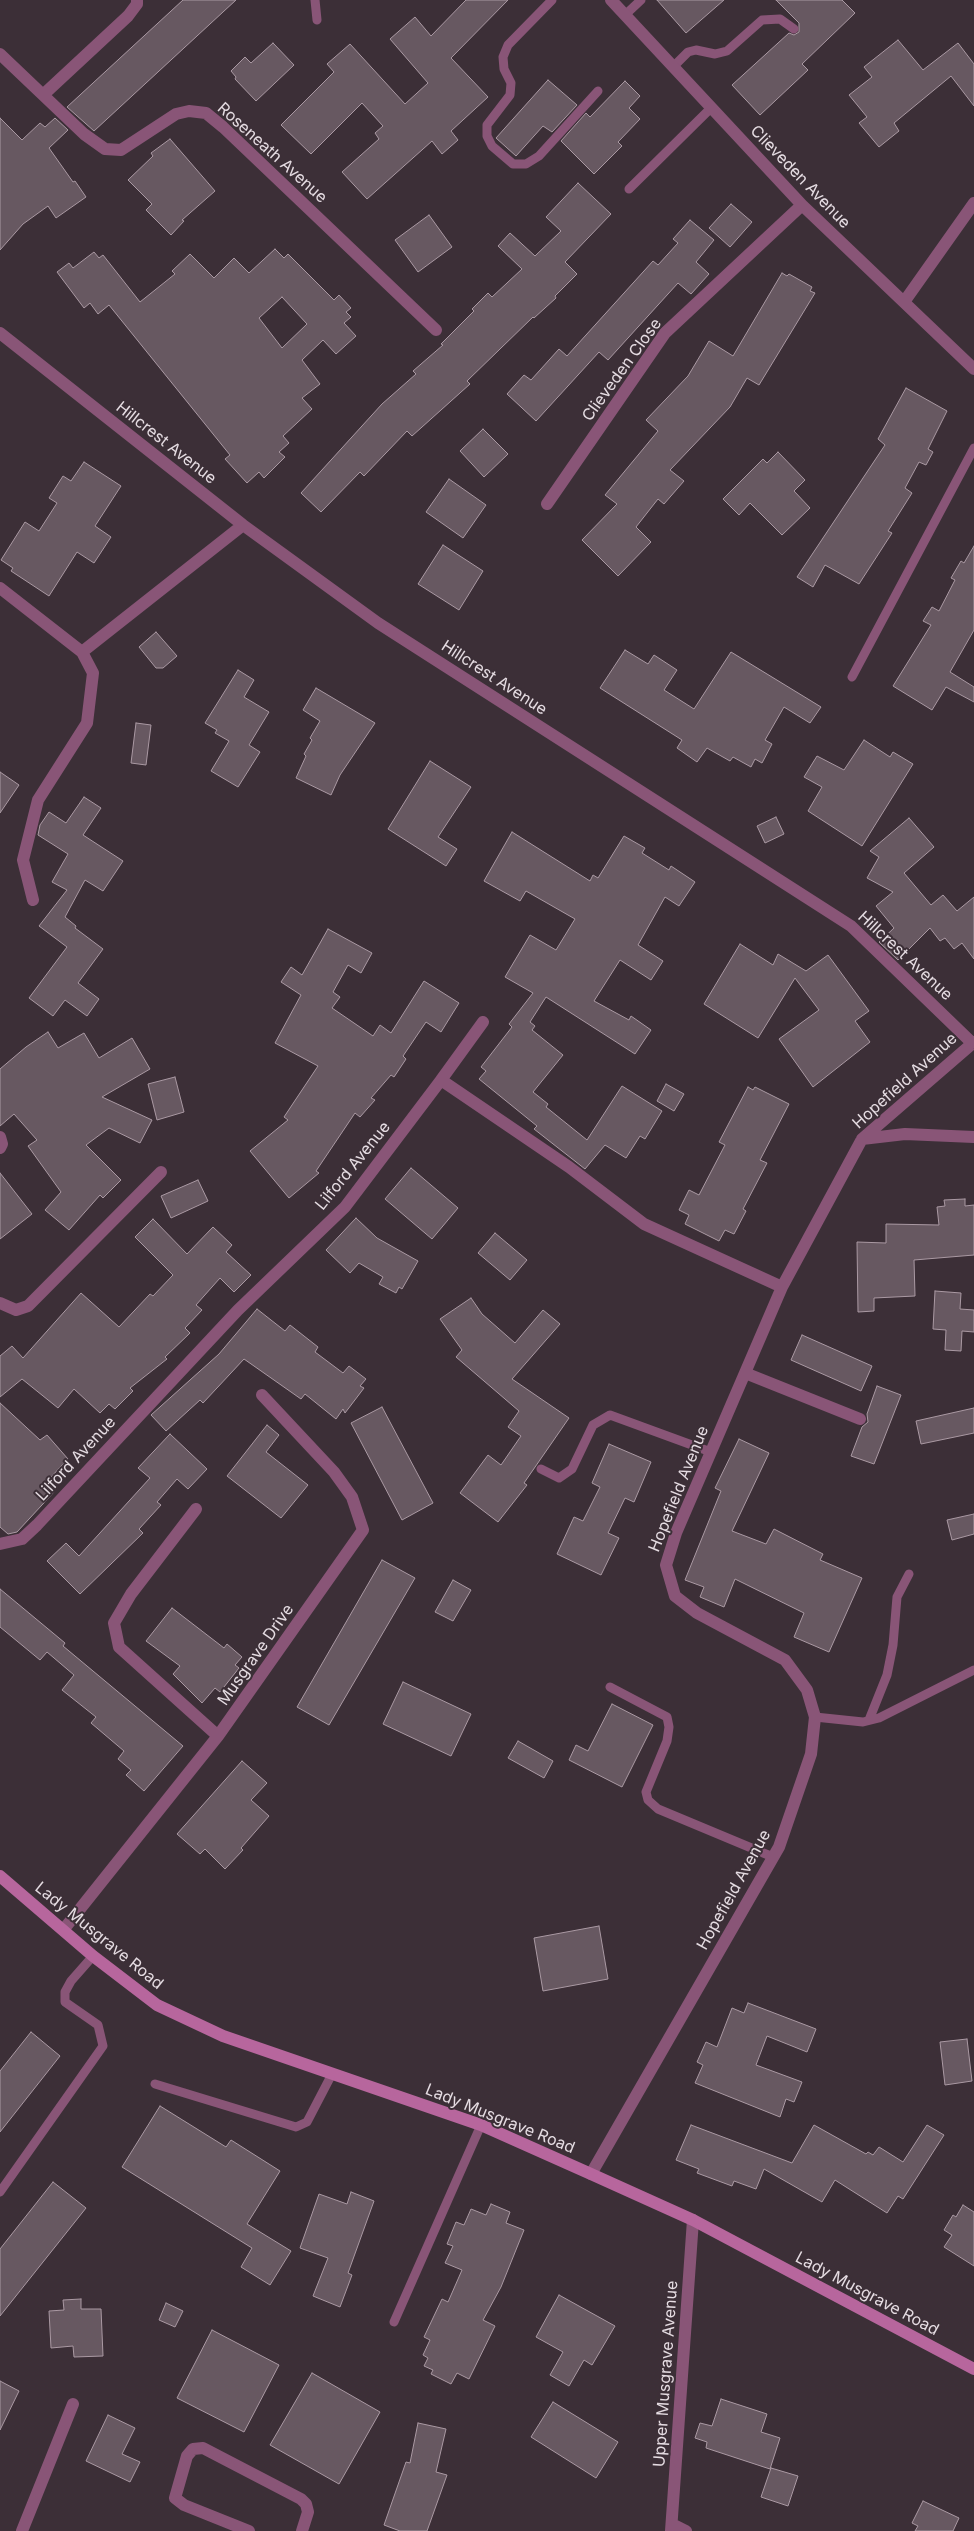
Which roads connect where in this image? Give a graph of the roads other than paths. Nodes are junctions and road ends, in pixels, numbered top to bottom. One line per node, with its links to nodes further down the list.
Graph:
1 (137, 0): 12 (street)
2 (315, 0): 7 (lane)
3 (552, 0): 11 (lane)
4 (611, 0): 6 (street, Clieveden Avenue)
5 (641, 0): 6 (lane)
6 (625, 15): 10 (street, Clieveden Avenue)
7 (317, 20)
8 (794, 29): 10 (lane)
9 (0, 54): 12 (street, Roseneath Avenue)
10 (674, 67): 13 (street, Clieveden Avenue)
11 (598, 91)
12 (43, 95): 18 (street, Roseneath Avenue)
13 (711, 108): 14 (lane); 16 (street, Clieveden Avenue)
14 (628, 188)
15 (974, 203): 17 (street)
16 (802, 205): 17 (street, Clieveden Avenue); 22 (street, Clieveden Close)
17 (904, 302): 20 (street, Clieveden Avenue)
18 (436, 330)
19 (0, 333): 23 (street, Hillcrest Avenue)
20 (974, 369)
21 (974, 448): 26 (lane)
22 (547, 504)
23 (243, 525): 25 (street); 29 (street, Hillcrest Avenue)
24 (0, 588): 25 (street)
25 (82, 652): 27 (street)
26 (852, 677)
27 (33, 900)
28 (483, 1022): 30 (street, Lilford Avenue)
29 (973, 1042): 33 (street, Hopefield Avenue)
30 (441, 1080): 36 (street); 44 (street, Lilford Avenue)
31 (0, 1137): 34 (street)
32 (974, 1137): 33 (street)
33 (862, 1139): 36 (street, Hopefield Avenue)
34 (0, 1148)
35 (161, 1172): 37 (street)
36 (782, 1287): 38 (street, Hopefield Avenue)
37 (0, 1302)
38 (745, 1373): 40 (street); 41 (street, Hopefield Avenue)
39 (262, 1395): 50 (street, Musgrave Drive)
40 (860, 1419)
41 (711, 1452): 42 (lane); 48 (street, Hopefield Avenue)
42 (541, 1469)
43 (196, 1509): 50 (street)
44 (0, 1544)
45 (909, 1574): 49 (lane)
46 (974, 1670): 49 (lane)
47 (610, 1688): 51 (lane)
48 (814, 1717): 49 (lane); 51 (street, Hopefield Avenue)
49 (869, 1720)
50 (218, 1736): 53 (street, Musgrave Drive)
51 (773, 1857): 58 (street, Hopefield Avenue)
52 (0, 1876): 53 (main road, Lady Musgrave Road)
53 (64, 1929): 54 (main road, Lady Musgrave Road)
54 (92, 1956): 55 (main road, Lady Musgrave Road); 59 (lane)
55 (332, 2074): 56 (lane); 57 (main road, Lady Musgrave Road)
56 (154, 2084)
57 (480, 2125): 58 (main road, Lady Musgrave Road); 61 (lane)
58 (591, 2174): 60 (main road, Lady Musgrave Road)
59 (0, 2192)
60 (693, 2220): 62 (main road, Lady Musgrave Road); 64 (street, Upper Musgrave Avenue)
61 (394, 2322)
62 (974, 2370)
63 (73, 2404): 65 (street)
64 (672, 2528): 68 (street)
65 (22, 2531)
66 (249, 2531): 67 (street)
67 (302, 2531)
68 (686, 2531)

